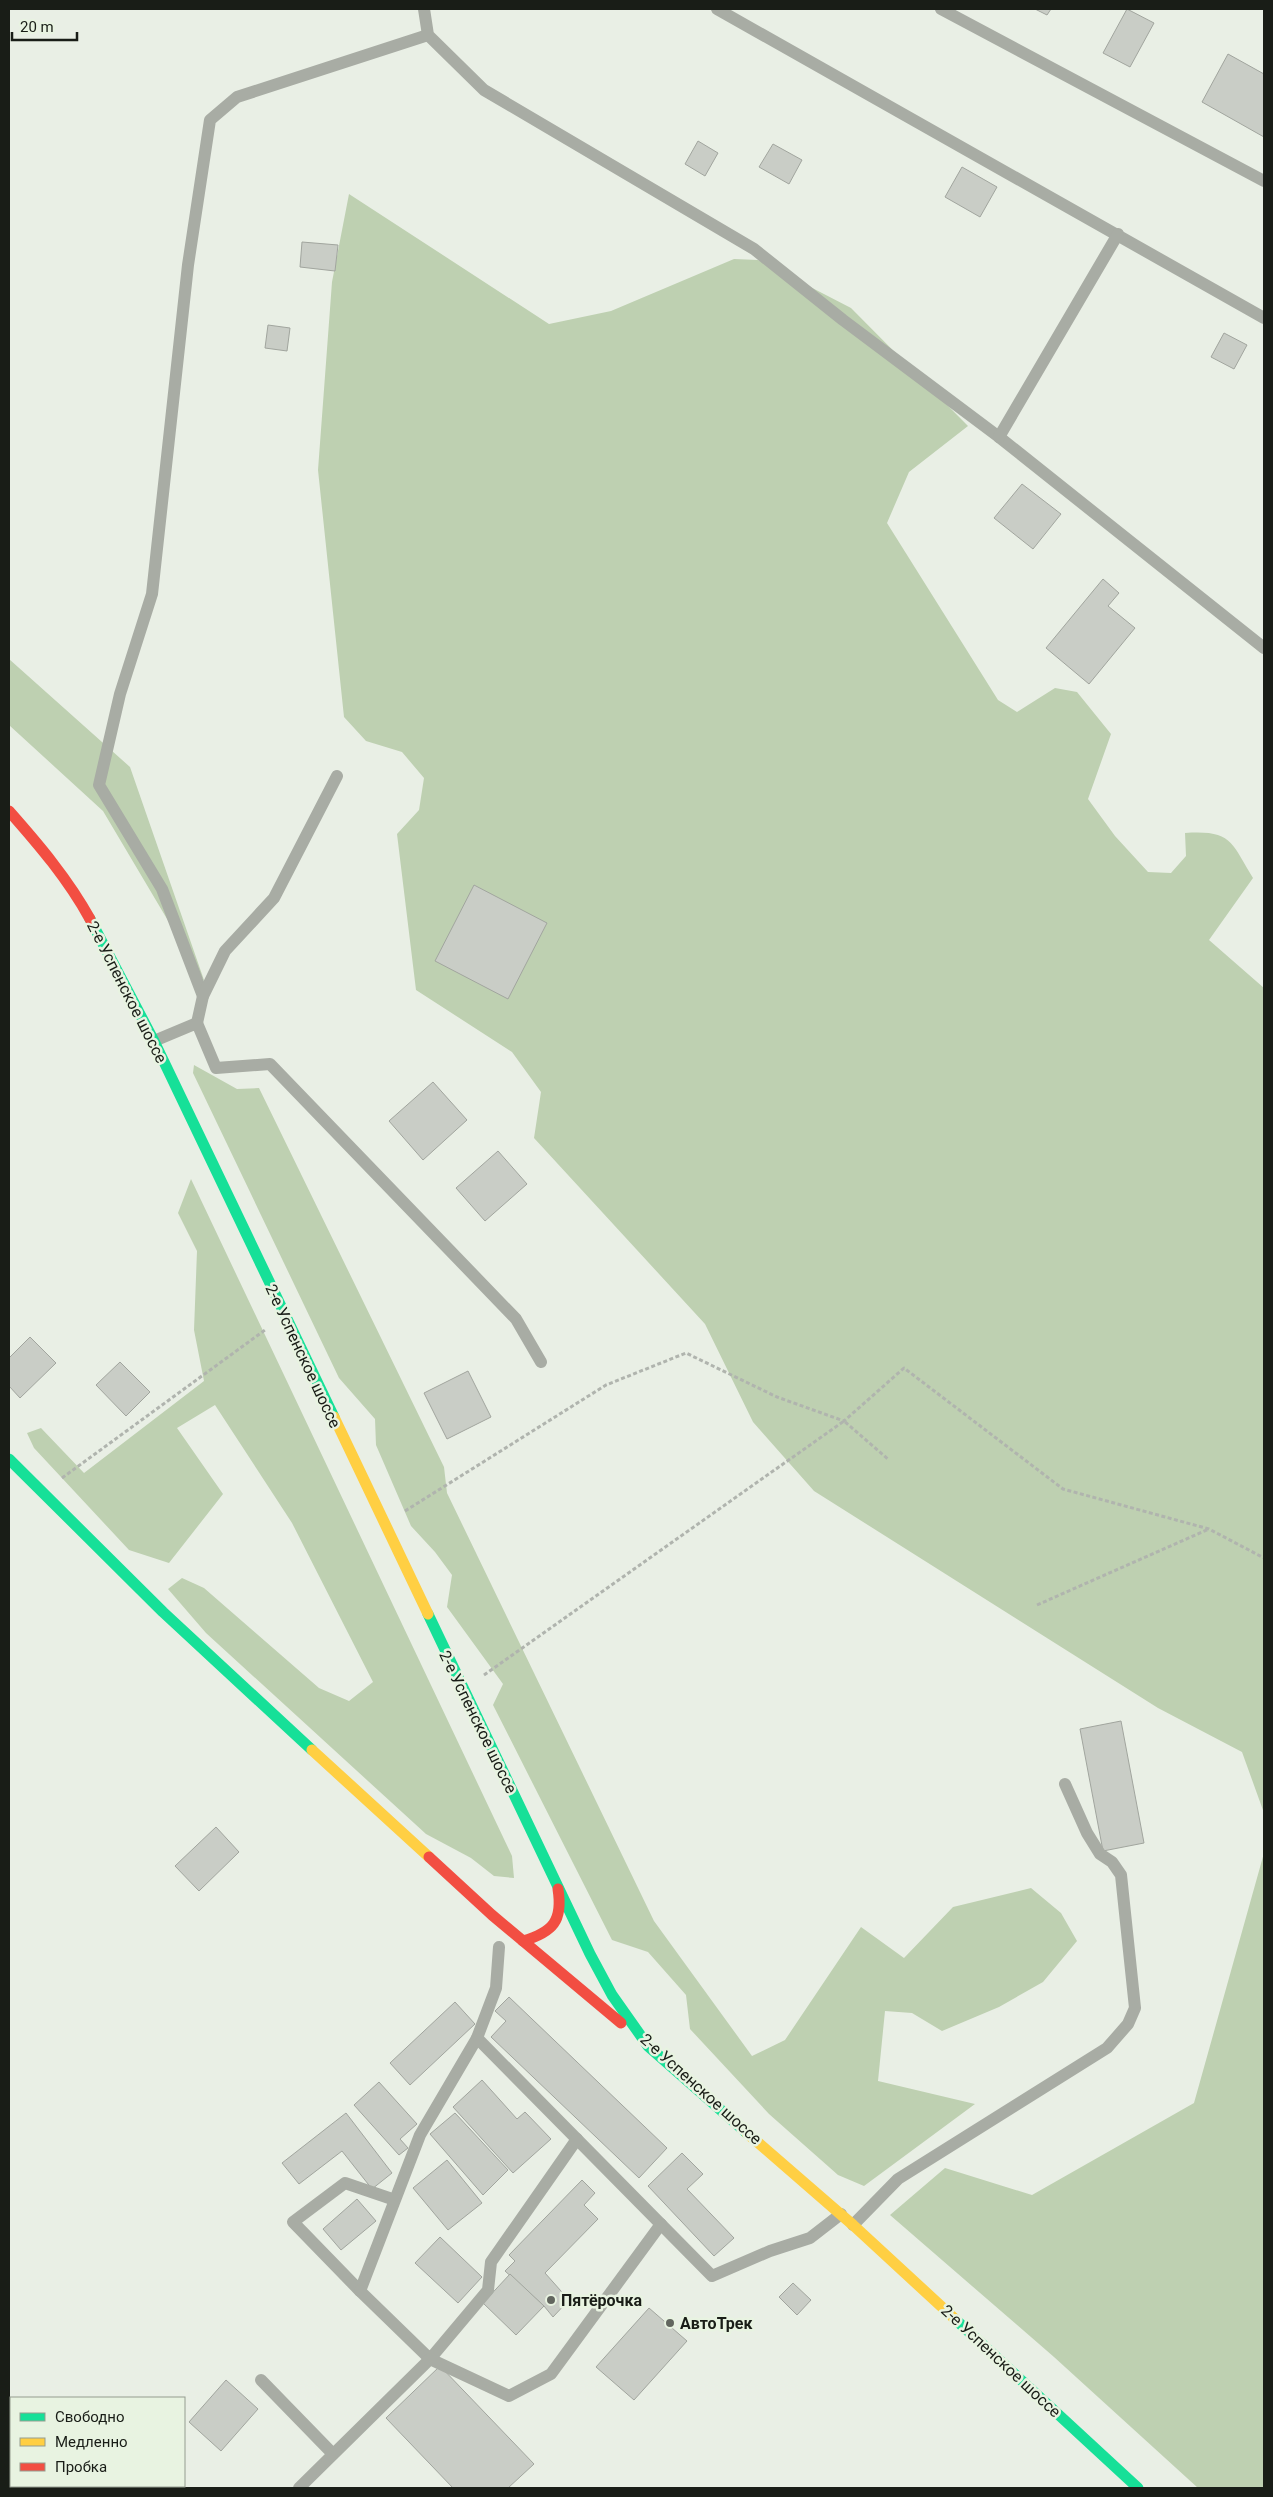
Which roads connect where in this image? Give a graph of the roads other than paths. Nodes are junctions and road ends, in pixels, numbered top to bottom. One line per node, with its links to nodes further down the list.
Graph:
1 (424, 9): 4 (lane)
2 (717, 9): 6 (lane)
3 (941, 9): 5 (lane)
4 (428, 35): 8 (lane); 12 (lane)
5 (1264, 181)
6 (1118, 234): 7 (lane); 8 (lane)
7 (1264, 318)
8 (999, 438): 9 (lane)
9 (1264, 648)
10 (337, 776): 12 (lane)
11 (9, 811): 14 (main road, 2-е Успенское шоссе)
12 (203, 996): 13 (lane)
13 (196, 1023): 14 (lane); 15 (lane)
14 (154, 1041): 18 (main road, 2-е Успенское шоссе)
15 (541, 1362)
16 (9, 1459): 19 (main road)
17 (1065, 1784): 27 (lane)
18 (558, 1887): 19 (main road); 22 (main road, 2-е Успенское шоссе)
19 (523, 1940): 22 (main road)
20 (500, 1947): 21 (lane)
21 (477, 2038): 23 (lane); 24 (lane)
22 (648, 2046): 25 (main road, 2-е Успенское шоссе)
23 (577, 2139): 26 (lane); 29 (lane)
24 (395, 2200): 28 (lane); 28 (lane)
25 (841, 2214): 26 (lane); 27 (main road, 2-е Успенское шоссе)
26 (661, 2224): 29 (lane)
27 (853, 2224): 33 (main road, 2-е Успенское шоссе)
28 (360, 2291): 29 (lane)
29 (430, 2359): 31 (lane)
30 (261, 2380): 31 (lane)
31 (333, 2454): 32 (lane)
32 (299, 2488)
33 (1138, 2488)

